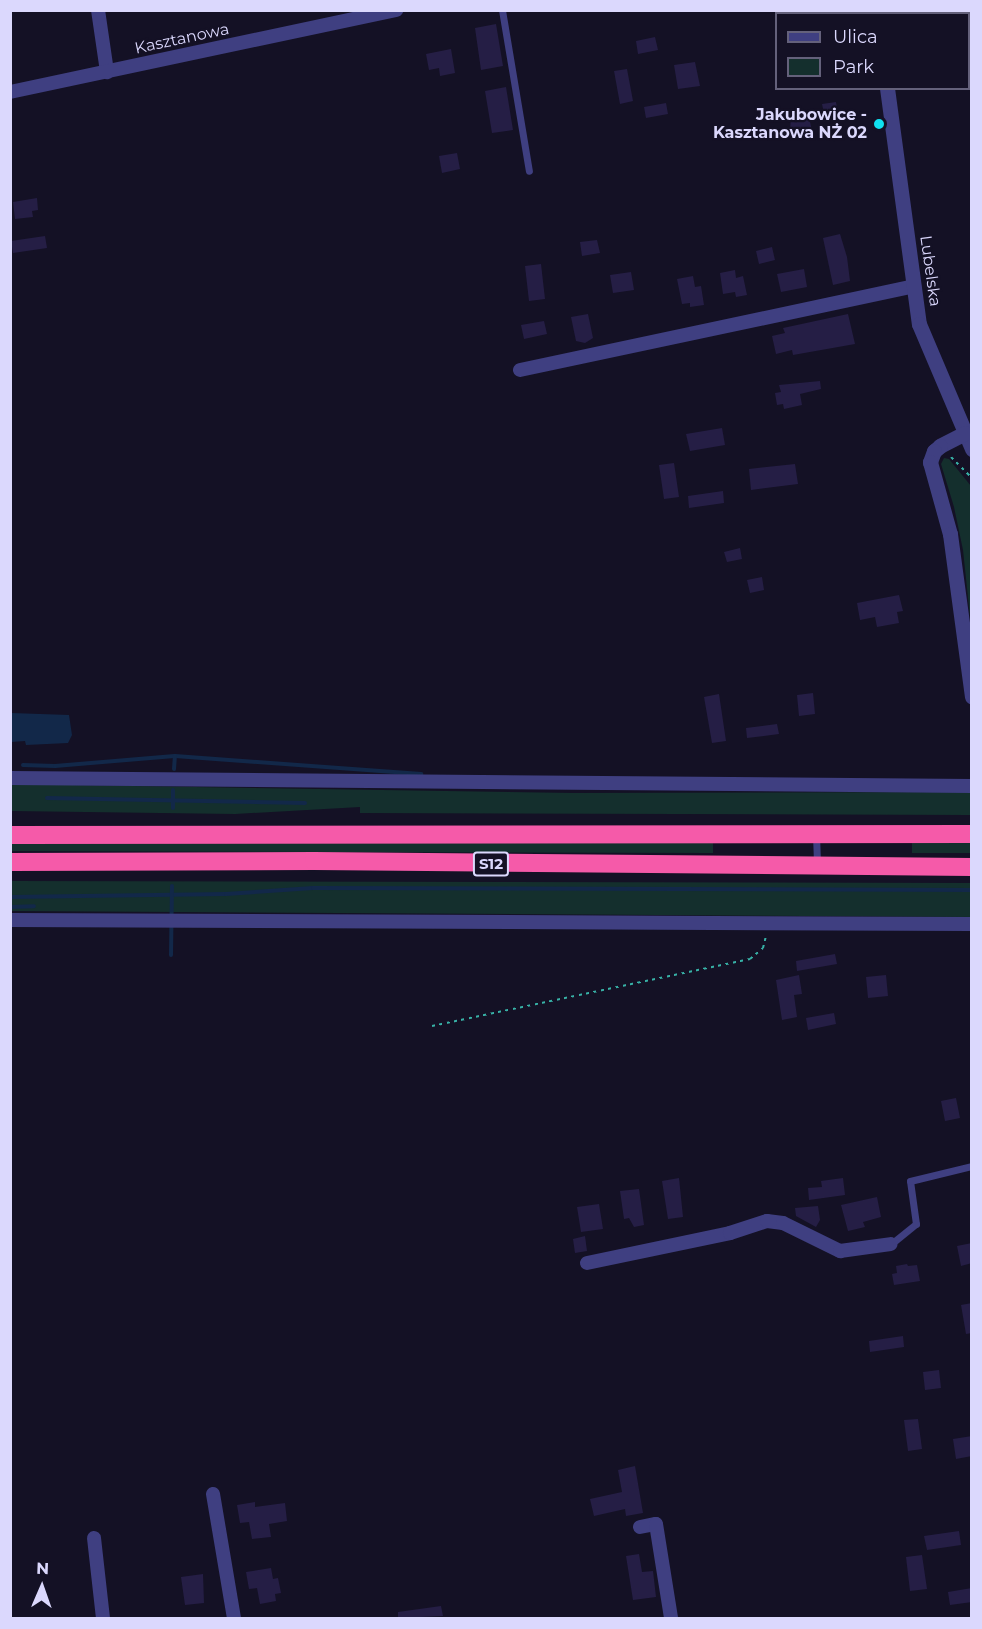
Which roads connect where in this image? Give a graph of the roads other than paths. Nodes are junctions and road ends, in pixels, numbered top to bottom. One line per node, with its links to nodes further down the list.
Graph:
1 (98, 10): 4 (street)
2 (396, 10): 4 (street, Kasztanowa)
3 (502, 10): 7 (lane)
4 (107, 72): 6 (street, Kasztanowa)
5 (887, 90): 8 (street, Lubelska)
6 (10, 92)
7 (529, 171)
8 (914, 286): 9 (street); 10 (street, Lubelska)
9 (520, 370)
10 (968, 432): 11 (street, Lubelska); 12 (street)
11 (972, 449)
12 (972, 697)
13 (10, 778): 14 (street)
14 (972, 786)
15 (816, 833): 16 (highway, S12); 17 (highway, S12); 19 (lane)
16 (972, 834)
17 (10, 835)
18 (10, 862): 19 (highway, S12)
19 (817, 865): 20 (highway, S12)
20 (972, 867)
21 (10, 920): 22 (street)
22 (972, 924)
23 (972, 1166): 24 (lane)
24 (891, 1244): 25 (street)
25 (587, 1263)
26 (213, 1494): 30 (street)
27 (640, 1527): 31 (street)
28 (94, 1538): 29 (street)
29 (103, 1618)
30 (234, 1618)
31 (671, 1618)

